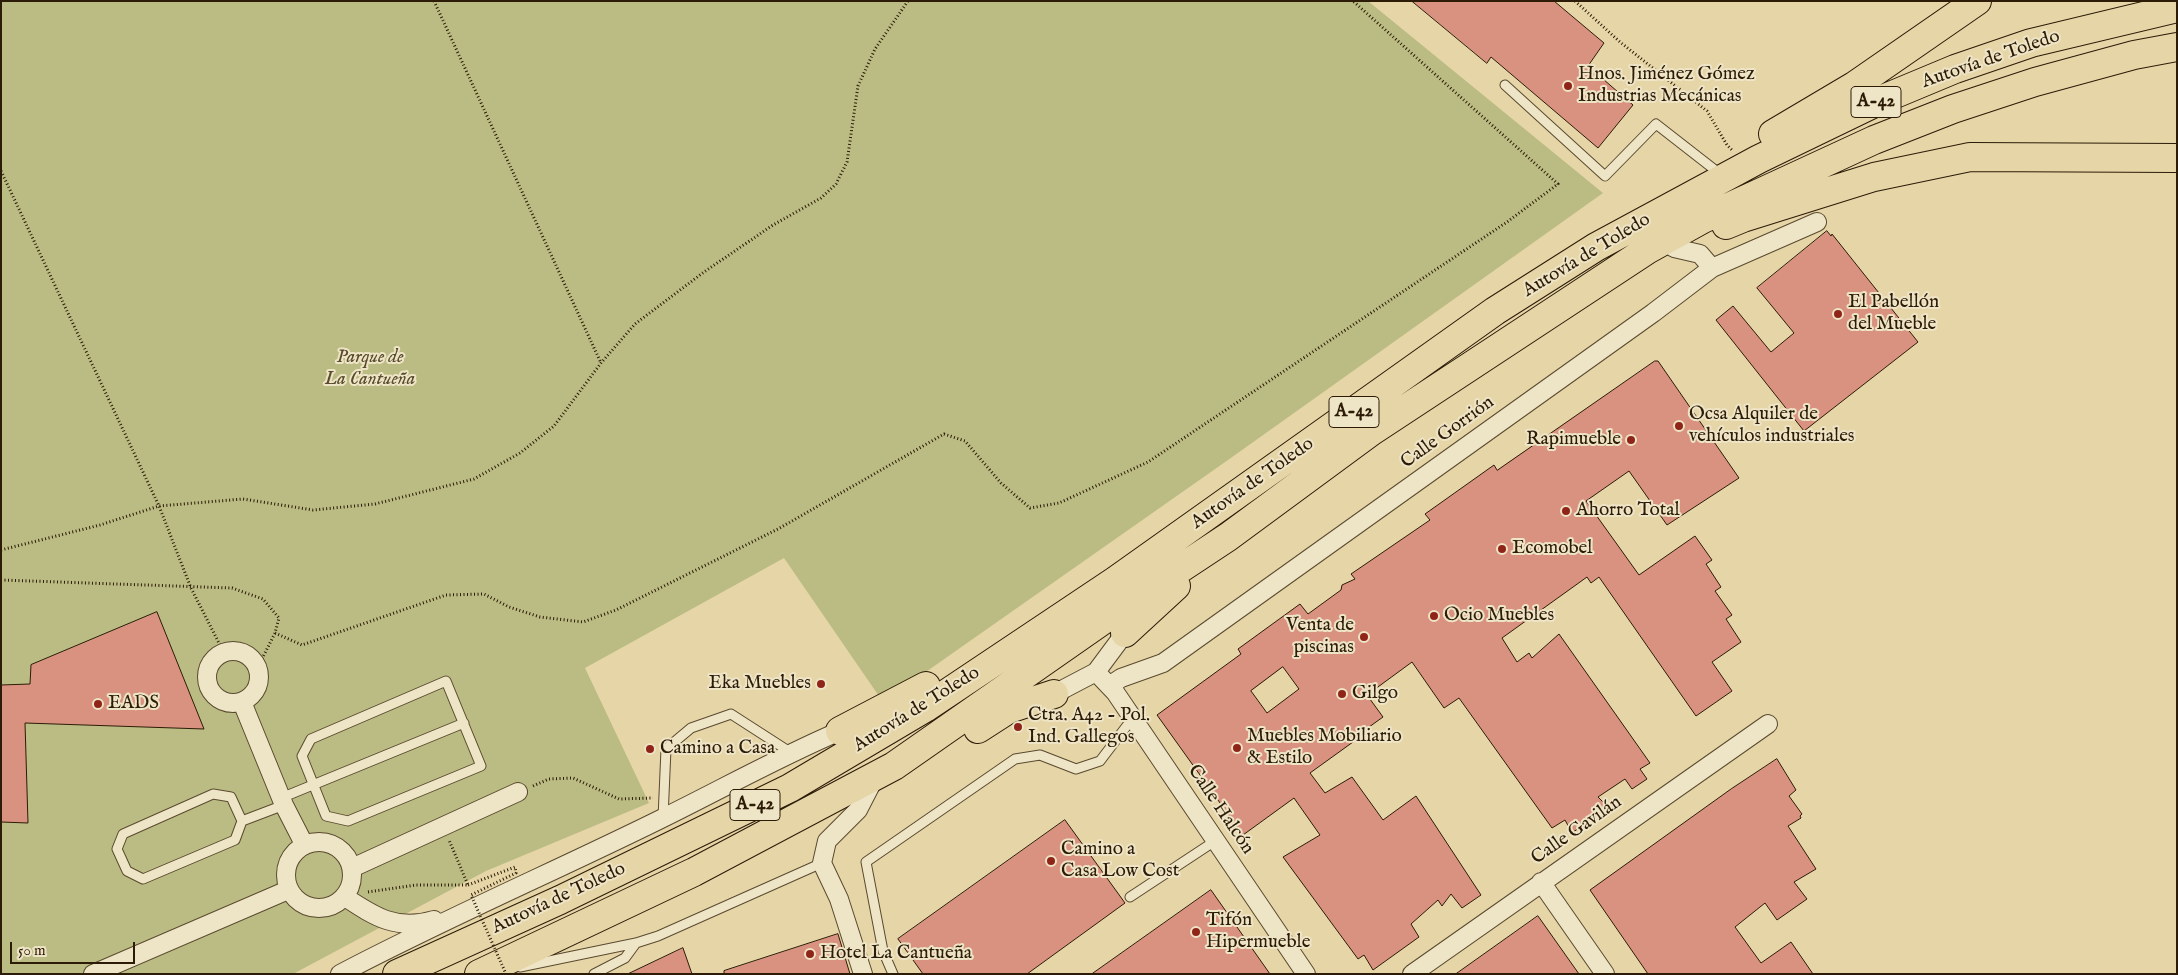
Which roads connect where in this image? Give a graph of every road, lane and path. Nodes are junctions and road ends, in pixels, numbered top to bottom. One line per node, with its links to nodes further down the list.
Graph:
1 (434, 1): 18 (path)
2 (908, 1): 18 (path)
3 (1353, 1): 25 (path)
4 (1575, 1): 9 (path)
5 (1977, 1): 9 (highway)
6 (2177, 8): 14 (highway, Autovía de Toledo / A-42)
7 (2177, 46): 16 (highway, Autovía de Toledo / A-42)
8 (1506, 86): 11 (lane)
9 (1738, 155): 11 (highway)
10 (2177, 158): 15 (highway)
11 (1715, 170): 14 (highway)
12 (1, 171): 19 (path)
13 (1817, 222): 17 (street, Calle Gorrión)
14 (1596, 248): 24 (highway, Autovía de Toledo / A-42)
15 (1674, 248): 16 (highway); 17 (street)
16 (1647, 250): 20 (highway, Autovía de Toledo / A-42)
17 (1712, 268): 30 (street, Calle Gorrión)
18 (600, 363): 19 (path)
19 (159, 506): 21 (path); 23 (path)
20 (1228, 536): 26 (highway); 38 (highway, Autovía de Toledo / A-42)
21 (1, 550)
22 (1, 580): 23 (path)
23 (191, 588): 25 (path); 27 (path)
24 (1091, 597): 36 (highway); 59 (highway, Autovía de Toledo / A-42)
25 (275, 633): 28 (path)
26 (1125, 633): 29 (street)
27 (223, 652): 28 (street); 32 (street)
28 (258, 668): 32 (street)
29 (1096, 672): 30 (street, Calle Halcón); 31 (street)
30 (1109, 686): 33 (street, Calle Halcón)
31 (1054, 694): 38 (highway)
32 (242, 702): 42 (street)
33 (1132, 718): 46 (street, Calle Halcón); 65 (lane)
34 (464, 723): 39 (lane); 39 (lane); 39 (lane)
35 (1768, 724): 50 (street, Calle Gavilán)
36 (840, 731): 37 (street)
37 (790, 752): 41 (lane); 43 (street)
38 (884, 772): 48 (street); 60 (highway, Autovía de Toledo / A-42)
39 (314, 785): 42 (lane)
40 (518, 792): 41 (path); 45 (street)
41 (664, 797): 43 (lane)
42 (283, 801): 44 (lane); 47 (street)
43 (663, 818): 55 (street)
44 (242, 821): 44 (lane)
45 (444, 825): 49 (street); 51 (path)
46 (1215, 841): 54 (lane); 66 (street, Calle Halcón)
47 (304, 844): 49 (street); 52 (street)
48 (822, 863): 56 (lane); 64 (street)
49 (352, 868): 53 (street)
50 (1541, 882): 67 (street, Calle Gavilán); 68 (street)
51 (468, 885): 53 (path); 62 (path, bridge)
52 (288, 890): 53 (street); 57 (street)
53 (348, 893): 55 (street)
54 (1130, 897)
55 (463, 911): 58 (street)
56 (636, 943): 61 (lane); 63 (lane)
57 (93, 974)
58 (340, 974)
59 (397, 974)
60 (479, 974)
61 (488, 974)
62 (506, 974)
63 (594, 974)
64 (863, 974)
65 (894, 974)
66 (1306, 974)
67 (1412, 974)
68 (1605, 974)

